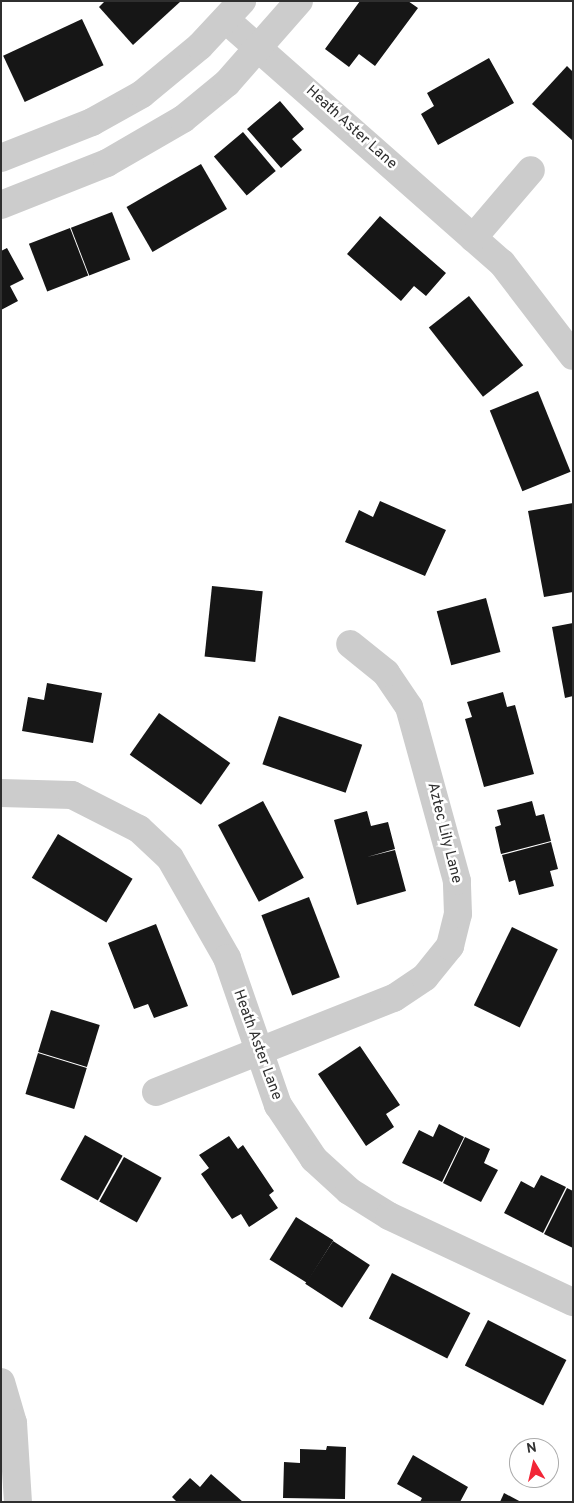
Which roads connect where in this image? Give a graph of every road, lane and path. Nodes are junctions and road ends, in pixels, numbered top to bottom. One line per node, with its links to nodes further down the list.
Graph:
1 (299, 1): 3 (street)
2 (234, 10): 3 (street, Heath Aster Lane); 4 (street)
3 (262, 48): 7 (street); 8 (street, Heath Aster Lane)
4 (1, 158)
5 (1, 169): 7 (street)
6 (531, 170): 8 (street)
7 (6, 203)
8 (473, 238): 9 (street, Heath Aster Lane)
9 (573, 356)
10 (350, 644): 12 (street, Aztec Lily Lane)
11 (1, 792): 12 (street, Heath Aster Lane)
12 (259, 1053): 13 (street, Aztec Lily Lane); 14 (street, Heath Aster Lane)
13 (156, 1092)
14 (573, 1302)
15 (1, 1382): 16 (street)
16 (18, 1502)

